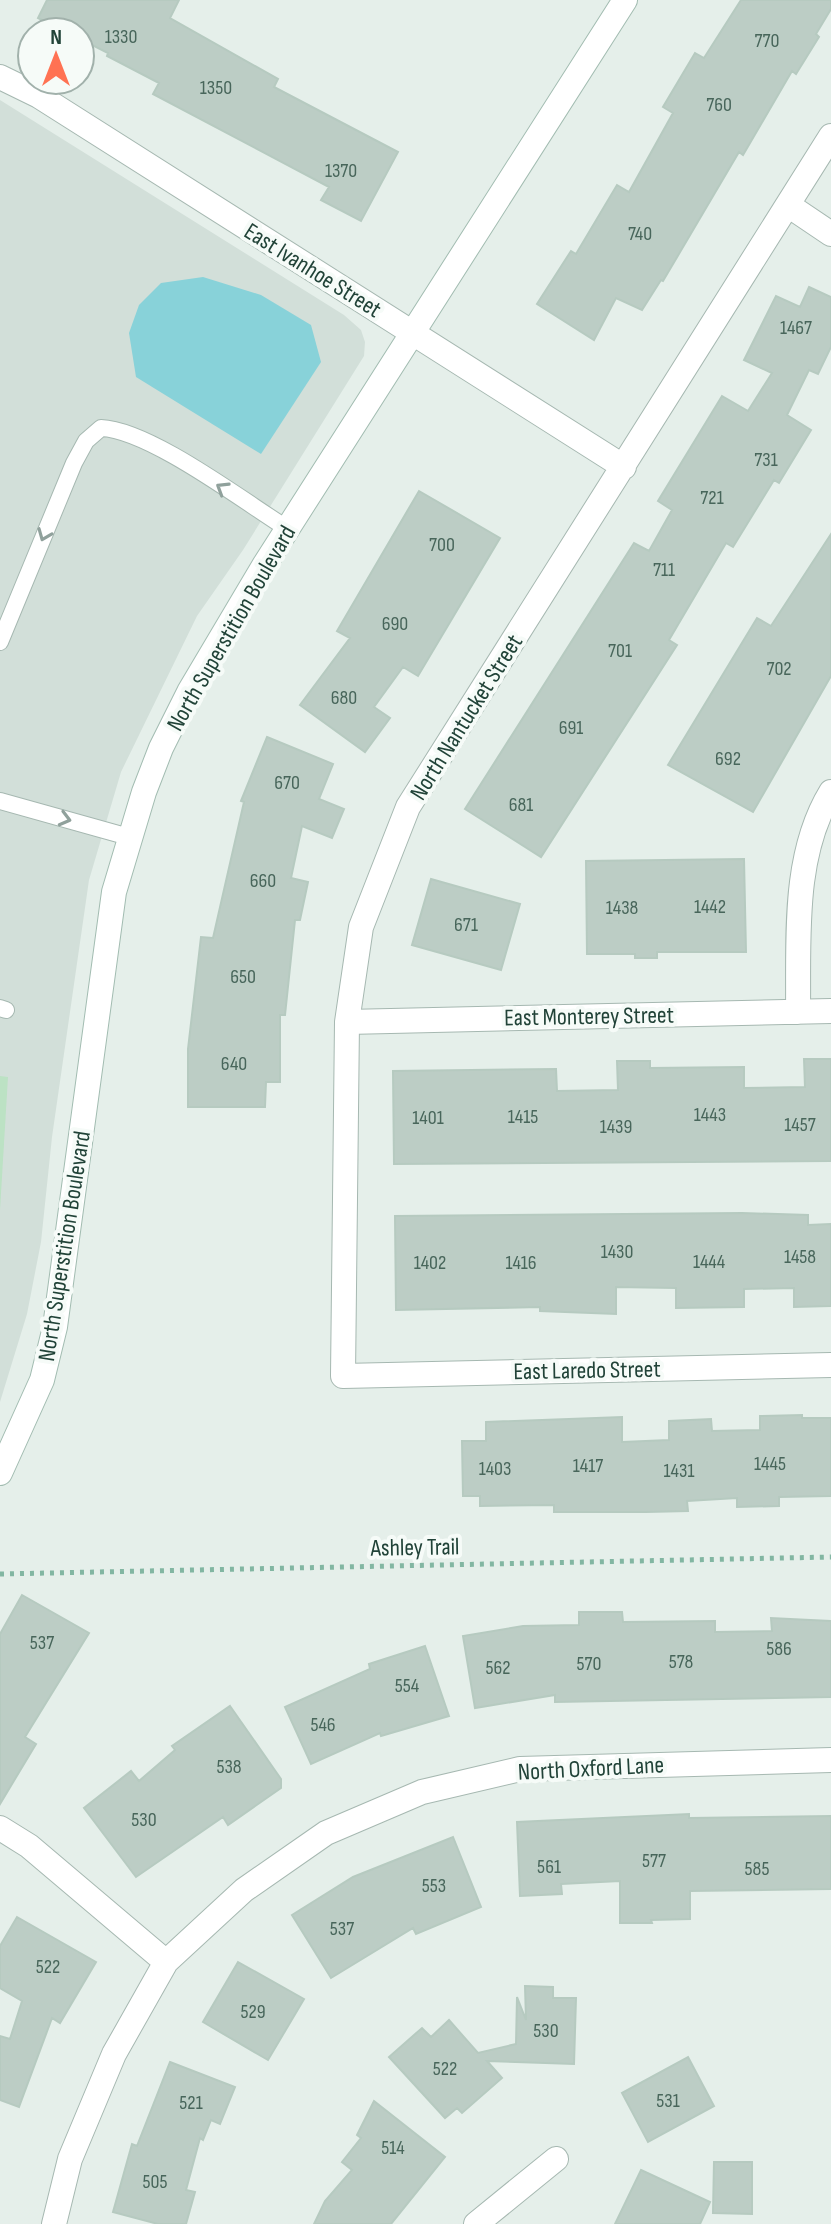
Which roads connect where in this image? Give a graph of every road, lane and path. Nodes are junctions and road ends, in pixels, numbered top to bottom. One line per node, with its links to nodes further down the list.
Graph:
1 (625, 0): 6 (street, North Superstition Boulevard)
2 (0, 77): 6 (street, East Ivanhoe Street)
3 (831, 136): 4 (street, North Nantucket Street)
4 (788, 205): 5 (street); 7 (street, North Nantucket Street)
5 (831, 234)
6 (412, 333): 7 (street, East Ivanhoe Street); 8 (street, North Superstition Boulevard)
7 (624, 467): 15 (street, North Nantucket Street)
8 (288, 529): 9 (lane, one-way to 9); 12 (street, North Superstition Boulevard)
9 (0, 642)
10 (831, 792): 14 (street)
11 (0, 801): 12 (lane, one-way to 12)
12 (129, 837): 18 (street, North Superstition Boulevard)
13 (831, 1011): 14 (street, East Monterey Street)
14 (798, 1012): 15 (street, East Monterey Street)
15 (347, 1022): 17 (street, North Nantucket Street)
16 (831, 1365): 17 (street, East Laredo Street)
17 (343, 1376)
18 (0, 1473)
19 (831, 1557): 20 (path, Ashley Trail)
20 (0, 1574)
21 (831, 1760): 23 (street, North Oxford Lane)
22 (0, 1828): 23 (street)
23 (166, 1962): 25 (street, North Oxford Lane)
24 (556, 2159): 26 (street)
25 (54, 2224)
26 (476, 2224)

